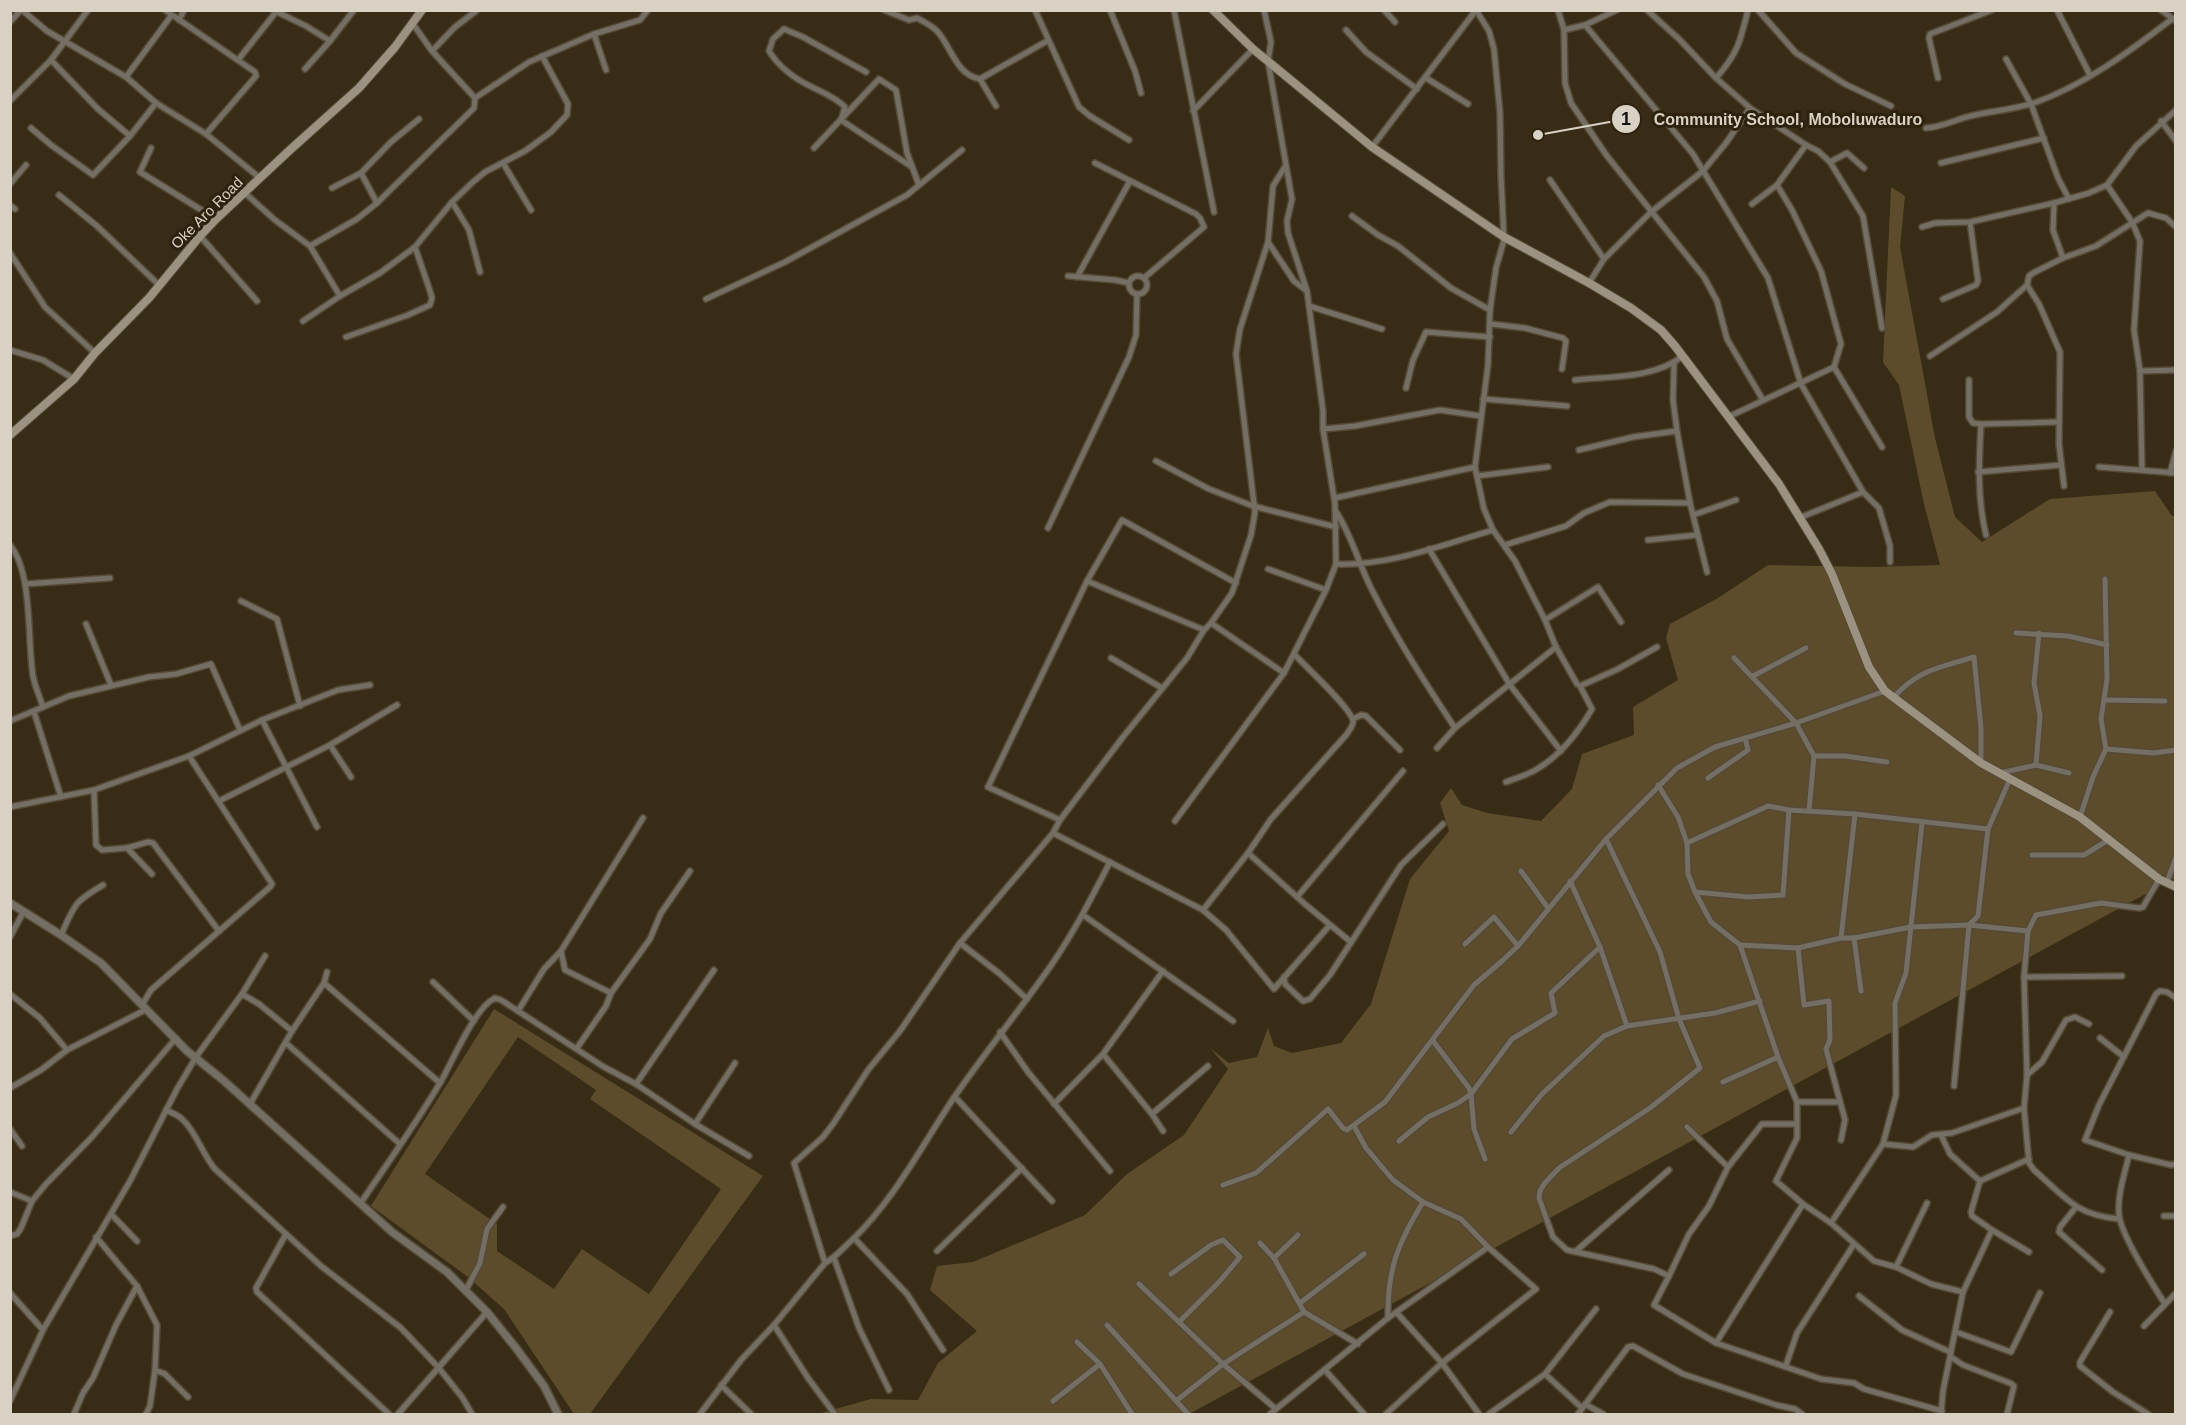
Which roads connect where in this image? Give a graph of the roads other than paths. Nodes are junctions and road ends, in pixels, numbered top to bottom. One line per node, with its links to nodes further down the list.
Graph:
1 (21, 10): 31 (street); 38 (street)
2 (88, 10): 38 (street)
3 (165, 10): 27 (street)
4 (184, 10): 29 (street)
5 (354, 10): 39 (street)
6 (422, 10): 33 (main road, Oke Aro Road)
7 (648, 10): 37 (street)
8 (884, 10): 28 (street)
9 (920, 10): 28 (street)
10 (1035, 10): 40 (street)
11 (1110, 10): 58 (street)
12 (1174, 10): 68 (street)
13 (1213, 10): 41 (main road)
14 (1264, 10): 47 (street)
15 (1384, 10): 32 (street)
16 (1476, 10): 53 (street); 119 (street)
17 (1558, 10): 36 (street)
18 (1617, 10): 34 (street)
19 (1647, 10): 54 (street)
20 (1748, 10): 54 (street)
21 (1758, 10): 65 (street)
22 (1992, 10): 55 (street)
23 (2057, 10): 51 (street)
24 (2161, 10): 30 (street)
25 (274, 11): 39 (street); 46 (street)
26 (476, 11): 42 (street)
27 (171, 16): 29 (street); 52 (street)
28 (917, 18): 56 (street)
29 (178, 20): 46 (street)
30 (2174, 20): 51 (street)
31 (10, 22)
32 (1395, 22)
33 (413, 24): 42 (street); 94 (main road, Oke Aro Road)
34 (1585, 25): 36 (street); 92 (street)
35 (1346, 30): 57 (street)
36 (1564, 30): 111 (street)
37 (594, 34): 43 (street); 49 (street)
38 (64, 40): 45 (street); 52 (street)
39 (330, 41): 48 (street)
40 (1047, 41): 56 (street); 77 (street)
41 (1253, 49): 47 (main road); 68 (street)
42 (432, 51): 59 (street)
43 (542, 56): 59 (street); 85 (street)
44 (2006, 59): 63 (street)
45 (51, 60): 60 (street); 75 (street)
46 (238, 60): 74 (street)
47 (1268, 61): 80 (main road); 89 (street)
48 (305, 69)
49 (606, 70)
50 (866, 72): 70 (street)
51 (2091, 75): 63 (street)
52 (126, 77): 61 (street)
53 (1426, 78): 57 (street); 62 (street)
54 (1716, 78): 66 (street)
55 (1938, 78)
56 (980, 79): 64 (street)
57 (1417, 89): 80 (street)
58 (1141, 93)
59 (475, 98): 106 (street)
60 (10, 101)
61 (156, 103): 74 (street); 75 (street)
62 (1468, 104)
63 (2031, 104): 73 (street); 76 (street)
64 (996, 106)
65 (1891, 106)
66 (1750, 108): 79 (street); 92 (street)
67 (2175, 110): 71 (street)
68 (1193, 111): 110 (street)
69 (419, 118): 93 (street)
70 (840, 120): 82 (street); 90 (street); 90 (street)
71 (2161, 121): 78 (street); 100 (street)
72 (31, 128): 75 (street)
73 (1926, 128)
74 (206, 134): 94 (street)
75 (129, 136)
76 (2044, 138): 87 (street); 104 (street)
77 (1130, 140)
78 (2175, 141)
79 (1806, 145): 84 (street); 99 (street)
80 (1372, 147): 119 (main road)
81 (151, 148): 113 (street)
82 (814, 148)
83 (962, 150): 98 (street)
84 (1830, 162): 91 (street); 144 (street)
85 (503, 163): 105 (street); 109 (street)
86 (1095, 163): 96 (street)
87 (1941, 163)
88 (26, 165): 97 (street)
89 (1286, 165): 120 (street); 134 (street)
90 (912, 167): 98 (street)
91 (1864, 168)
92 (1703, 171): 111 (street); 160 (street)
93 (361, 173): 101 (street); 106 (street)
94 (261, 179): 102 (main road, Oke Aro Road)
95 (1550, 180): 125 (street)
96 (1130, 181): 128 (street); 129 (street)
97 (10, 184)
98 (919, 185): 137 (street)
99 (1777, 185): 107 (street); 153 (street)
100 (2107, 185): 104 (street); 115 (street)
101 (332, 188)
102 (245, 193): 113 (main road, Oke Aro Road); 121 (street)
103 (59, 195): 132 (street)
104 (2069, 199): 108 (street)
105 (452, 202): 122 (street); 126 (street)
106 (377, 203): 121 (street)
107 (1752, 204)
108 (2054, 204): 114 (street); 124 (street)
109 (531, 210)
110 (1214, 212)
111 (1651, 212): 125 (street); 163 (street)
112 (1352, 216): 141 (street)
113 (216, 219): 118 (main road, Oke Aro Road)
114 (1970, 222): 116 (street); 138 (street)
115 (2132, 222): 117 (street); 124 (street); 156 (street)
116 (1922, 227)
117 (2175, 227)
118 (200, 236): 132 (main road, Oke Aro Road); 139 (street)
119 (1504, 237): 130 (main road); 141 (street)
120 (1268, 242): 134 (street); 189 (street)
121 (310, 246): 136 (street)
122 (415, 247): 136 (street); 146 (street)
123 (10, 253): 149 (street)
124 (2063, 258): 133 (street)
125 (1604, 259): 130 (street)
126 (480, 272)
127 (1068, 276): 128 (street)
128 (1077, 277): 131 (street)
129 (1144, 278): 131 (street); 135 (street)
130 (1589, 283): 150 (main road)
131 (1129, 284): 135 (street)
132 (159, 285): 149 (main road, Oke Aro Road)
133 (2027, 285): 151 (street); 167 (street)
134 (1307, 291): 140 (street)
135 (1137, 294): 194 (street)
136 (340, 296): 142 (street)
137 (706, 299)
138 (1943, 299)
139 (257, 301)
140 (1310, 306): 145 (street); 169 (street)
141 (1490, 310): 143 (street)
142 (303, 321)
143 (1491, 324): 147 (street); 154 (street)
144 (1882, 328)
145 (1382, 329)
146 (346, 337)
147 (1490, 337): 161 (street); 162 (street)
148 (10, 350): 157 (street)
149 (95, 353): 157 (main road, Oke Aro Road)
150 (1683, 356): 152 (street); 166 (main road)
151 (1930, 356)
152 (1674, 363): 158 (street); 170 (street)
153 (1834, 367): 160 (street); 172 (street)
154 (1562, 369)
155 (2175, 370): 156 (street)
156 (2140, 371): 180 (street)
157 (74, 379): 171 (main road, Oke Aro Road)
158 (1575, 380)
159 (1969, 380): 168 (street)
160 (1801, 384): 163 (street); 185 (street)
161 (1406, 388)
162 (1483, 399): 164 (street); 165 (street)
163 (1762, 400): 166 (street)
164 (1567, 406)
165 (1480, 416): 169 (street); 177 (street)
166 (1728, 417): 192 (main road)
167 (2059, 422): 168 (street); 176 (street)
168 (1982, 424): 181 (street)
169 (1323, 429): 186 (street)
170 (1677, 431): 173 (street); 188 (street)
171 (10, 435)
172 (1882, 447)
173 (1580, 450)
174 (2175, 451): 182 (street)
175 (1156, 461): 189 (street)
176 (2061, 465): 181 (street); 184 (street)
177 (1475, 467): 183 (street); 186 (street)
178 (1548, 467): 183 (street)
179 (2098, 467): 180 (street)
180 (2142, 469): 182 (street)
181 (1978, 472): 197 (street)
182 (2173, 473)
183 (1477, 476): 195 (street)
184 (2064, 486)
185 (1863, 492): 192 (street); 202 (street)
186 (1335, 498): 190 (street)
187 (1736, 500): 191 (street)
188 (1690, 503): 191 (street); 200 (street)
189 (1253, 506): 193 (street); 210 (street)
190 (1334, 509): 193 (street); 204 (street)
191 (1693, 515): 196 (street)
192 (1799, 518): 235 (main road)
193 (1336, 526): 203 (street)
194 (1048, 528)
195 (1493, 530): 200 (street); 201 (street)
196 (1697, 535): 198 (street); 206 (street)
197 (1986, 535)
198 (1648, 540)
199 (10, 545): 211 (street)
200 (1505, 545): 214 (street)
201 (1429, 549): 204 (street); 232 (street)
202 (1890, 562)
203 (1336, 564): 204 (street); 212 (street)
204 (1359, 565): 247 (street)
205 (1268, 569): 212 (street)
206 (1707, 572)
207 (110, 578): 211 (street)
208 (2105, 579): 221 (street)
209 (1087, 581): 210 (street); 218 (street); 279 (street)
210 (1236, 583): 216 (street)
211 (25, 584): 241 (street)
212 (1326, 590): 225 (street)
213 (241, 602): 240 (street)
214 (1545, 620): 215 (street); 222 (street)
215 (1622, 622)
216 (1211, 623): 218 (street); 228 (street)
217 (86, 624): 233 (street)
218 (1204, 630): 234 (street)
219 (2016, 633): 220 (street)
220 (2039, 633): 221 (street); 260 (street)
221 (2107, 645): 237 (street)
222 (1556, 647): 230 (street); 232 (street)
223 (1657, 647): 255 (street)
224 (1806, 648): 229 (street)
225 (1294, 655): 228 (street); 243 (street)
226 (1111, 658): 234 (street)
227 (1734, 658): 229 (street)
228 (1284, 673): 280 (street)
229 (1753, 676): 246 (street)
230 (1577, 684)
231 (370, 685): 240 (street)
232 (1510, 685): 247 (street); 255 (street)
233 (111, 686): 241 (street); 248 (street)
234 (1162, 688): 279 (street)
235 (1885, 691): 236 (main road); 246 (street)
236 (1893, 698): 259 (main road); 259 (street)
237 (2104, 700): 238 (street); 252 (street)
238 (2165, 701)
239 (397, 705): 250 (street)
240 (300, 706): 244 (street)
241 (43, 707): 242 (street)
242 (34, 712): 245 (street); 271 (street)
243 (1353, 719): 253 (street); 290 (street)
244 (262, 720): 248 (street); 261 (street)
245 (10, 722)
246 (1796, 723): 249 (street); 257 (street)
247 (1455, 728): 251 (street)
248 (240, 730): 256 (street)
249 (1745, 738): 266 (street); 269 (street)
250 (330, 745): 261 (street); 265 (street)
251 (1437, 748)
252 (2106, 749): 254 (street); 277 (street)
253 (1400, 750)
254 (2175, 750)
255 (1561, 751): 268 (street)
256 (189, 756): 270 (street); 272 (street)
257 (1814, 756): 258 (street); 275 (street)
258 (1887, 762)
259 (1981, 763): 263 (main road)
260 (2036, 765): 263 (street); 264 (street)
261 (286, 767): 272 (street); 283 (street)
262 (1403, 771): 302 (street)
263 (2000, 773): 267 (main road)
264 (2069, 773)
265 (351, 777)
266 (1708, 778)
267 (2010, 779): 277 (main road); 284 (street)
268 (1506, 782)
269 (1658, 785): 286 (street); 288 (street)
270 (94, 790): 271 (street); 289 (street)
271 (61, 797): 273 (street)
272 (219, 801): 311 (street)
273 (10, 807)
274 (1789, 810): 275 (street); 288 (street); 301 (street)
275 (1809, 812): 276 (street)
276 (1855, 814): 281 (street); 315 (street)
277 (2080, 817): 287 (main road)
278 (643, 818): 324 (street)
279 (1060, 820): 285 (street)
280 (1175, 821)
281 (1922, 823): 284 (street); 310 (street)
282 (1443, 824): 317 (street)
283 (317, 827)
284 (1988, 829): 308 (street)
285 (1053, 833): 293 (street); 318 (street)
286 (1606, 839): 298 (street); 343 (street)
287 (2110, 839): 291 (street); 297 (main road)
288 (1687, 843): 301 (street)
289 (127, 848): 296 (street); 311 (street)
290 (1248, 853): 302 (street); 305 (street)
291 (2032, 855)
292 (2175, 856): 297 (street)
293 (1110, 862): 305 (street); 307 (street)
294 (690, 871): 335 (street)
295 (1521, 871): 304 (street)
296 (152, 874)
297 (2163, 880): 300 (main road); 312 (street)
298 (1570, 881): 304 (street); 322 (street)
299 (103, 885): 313 (street)
300 (2175, 887)
301 (1695, 892): 320 (street)
302 (1296, 897): 309 (street)
303 (10, 903): 306 (street)
304 (1548, 908): 321 (street)
305 (1203, 910): 330 (street)
306 (24, 911): 313 (street); 314 (street)
307 (1083, 915): 327 (street); 339 (street)
308 (1969, 925): 310 (street); 312 (street); 366 (street)
309 (1329, 926): 317 (street); 330 (street)
310 (1911, 927): 316 (street); 388 (street)
311 (219, 931): 341 (street)
312 (2028, 931): 331 (street)
313 (61, 935): 341 (street)
314 (10, 937)
315 (1841, 938): 316 (street); 323 (street)
316 (1854, 938): 334 (street)
317 (1351, 942): 330 (street)
318 (960, 943): 339 (street); 431 (street)
319 (1465, 944): 321 (street)
320 (1740, 945): 323 (street); 340 (street)
321 (1518, 946): 352 (street)
322 (1600, 947): 347 (street); 368 (street)
323 (1798, 948): 371 (street)
324 (561, 951): 335 (street); 342 (street)
325 (265, 956): 337 (street)
326 (714, 970): 365 (street)
327 (1163, 971): 345 (street); 356 (street)
328 (327, 972): 333 (street)
329 (2122, 976): 331 (street)
330 (1284, 977)
331 (2024, 977): 362 (street)
332 (433, 982): 344 (street)
333 (324, 983): 348 (street); 364 (street)
334 (1861, 991)
335 (611, 993): 354 (street)
336 (10, 994): 355 (street)
337 (242, 994): 348 (street); 358 (street)
338 (2175, 998): 359 (street)
339 (1028, 999): 349 (street)
340 (1760, 1001): 343 (street); 357 (street)
341 (145, 1007): 350 (street); 355 (street)
342 (518, 1011): 344 (street); 354 (street)
343 (1679, 1019): 347 (street); 426 (street)
344 (474, 1021): 364 (street)
345 (1233, 1021)
346 (2089, 1024): 362 (street)
347 (1627, 1026): 383 (street)
348 (292, 1031): 353 (street)
349 (1000, 1032): 369 (street); 373 (street)
350 (176, 1038): 358 (street); 402 (street)
351 (2100, 1038): 359 (street)
352 (1433, 1041): 368 (street); 379 (street)
353 (286, 1043): 372 (street); 387 (street)
354 (577, 1048): 365 (street)
355 (67, 1050): 367 (street)
356 (1103, 1054): 373 (street); 376 (street)
357 (1778, 1056): 363 (street); 370 (street)
358 (196, 1057): 372 (street); 375 (street)
359 (2124, 1057): 390 (street)
360 (735, 1063): 377 (street)
361 (1208, 1066): 376 (street)
362 (2027, 1075): 374 (street)
363 (1723, 1082)
364 (440, 1083): 387 (street)
365 (636, 1084): 377 (street)
366 (1954, 1086)
367 (10, 1088)
368 (1471, 1094): 386 (street); 392 (street)
369 (955, 1097): 396 (street); 420 (street)
370 (1797, 1101): 371 (street); 378 (street)
371 (1840, 1102): 385 (street)
372 (250, 1104): 406 (street)
373 (1054, 1104): 398 (street)
374 (2024, 1108): 384 (street); 393 (street)
375 (166, 1110): 410 (street); 416 (street)
376 (1152, 1114): 382 (street)
377 (695, 1124): 391 (street)
378 (1796, 1124): 395 (street); 407 (street)
379 (1354, 1126): 400 (street); 404 (street)
380 (1687, 1127): 395 (street)
381 (10, 1129): 389 (street)
382 (1163, 1131)
383 (1511, 1132)
384 (1941, 1135): 388 (street); 399 (street)
385 (1841, 1140)
386 (1399, 1141)
387 (400, 1144): 406 (street)
388 (1883, 1144): 414 (street)
389 (22, 1146)
390 (2129, 1155): 394 (street); 413 (street)
391 (749, 1156)
392 (1485, 1159)
393 (2029, 1159): 399 (street); 409 (street)
394 (2175, 1164)
395 (1728, 1167): 435 (street)
396 (1022, 1168): 403 (street); 425 (street)
397 (1669, 1170): 426 (street)
398 (1110, 1171)
399 (1980, 1181): 415 (street)
400 (1223, 1185)
401 (10, 1192): 402 (street)
402 (32, 1201): 418 (street)
403 (1052, 1201)
404 (1423, 1202): 424 (street); 451 (street)
405 (1927, 1203): 432 (street)
406 (360, 1204): 438 (street)
407 (1803, 1204): 414 (street); 459 (street)
408 (502, 1207): 438 (street)
409 (2076, 1207): 413 (street); 433 (street)
410 (111, 1214): 419 (street); 421 (street)
411 (2163, 1216): 412 (street)
412 (2175, 1216)
413 (2119, 1219): 445 (street)
414 (1831, 1223): 423 (street)
415 (1992, 1230): 427 (street); 439 (street)
416 (286, 1234): 467 (street); 483 (street)
417 (1298, 1235): 430 (street)
418 (10, 1236)
419 (96, 1238): 437 (street); 456 (street)
420 (854, 1238): 429 (street); 461 (street)
421 (137, 1241)
422 (1260, 1243): 430 (street)
423 (1854, 1245): 432 (street); 466 (street)
424 (1488, 1247): 450 (street); 463 (street)
425 (937, 1251)
426 (1576, 1251): 435 (street)
427 (2029, 1252)
428 (1364, 1254): 444 (street)
429 (834, 1258): 431 (street); 472 (street)
430 (1274, 1258): 444 (street)
431 (825, 1263): 453 (street)
432 (1896, 1267): 439 (street)
433 (2102, 1270)
434 (1171, 1274): 452 (street)
435 (1669, 1276): 459 (street)
436 (1139, 1284): 452 (street)
437 (137, 1286): 468 (street); 481 (street)
438 (466, 1290): 447 (street)
439 (1963, 1292): 457 (street)
440 (10, 1293): 456 (street)
441 (2040, 1293): 457 (street)
442 (2175, 1293): 445 (street)
443 (1859, 1296): 462 (street)
444 (1300, 1303): 448 (street)
445 (2165, 1304): 455 (street)
446 (1596, 1308): 470 (street)
447 (487, 1312): 467 (street); 486 (street)
448 (1304, 1312): 460 (street); 465 (street)
449 (2110, 1312): 500 (street)
450 (1396, 1313): 451 (street); 463 (street)
451 (1388, 1318): 460 (street)
452 (1179, 1322): 465 (street)
453 (774, 1325): 471 (street); 479 (street)
454 (1107, 1325): 476 (street)
455 (2144, 1326)
456 (44, 1330): 474 (street)
457 (1956, 1332): 462 (street)
458 (1077, 1342): 464 (street)
459 (1716, 1342): 466 (street)
460 (1358, 1344): 469 (street)
461 (943, 1350)
462 (1950, 1352): 480 (street); 499 (street)
463 (1442, 1363): 493 (street); 494 (street)
464 (1100, 1364): 475 (street); 489 (street)
465 (1223, 1364): 476 (street); 478 (street)
466 (1786, 1365): 480 (street)
467 (438, 1367): 484 (street); 485 (street)
468 (155, 1370): 473 (street); 482 (street)
469 (1325, 1370): 478 (street); 492 (street)
470 (1545, 1374): 477 (street); 495 (street)
471 (721, 1385): 487 (street); 488 (street)
472 (889, 1390)
473 (188, 1397)
474 (10, 1401)
475 (1053, 1401)
476 (1176, 1401): 490 (street)
477 (1584, 1406): 496 (street); 497 (street); 498 (street)
478 (1276, 1409): 491 (street)
479 (834, 1413)
480 (1941, 1413)
481 (74, 1414)
482 (146, 1414)
483 (389, 1414)
484 (398, 1414)
485 (472, 1414)
486 (558, 1414)
487 (700, 1414)
488 (751, 1414)
489 (1130, 1414)
490 (1188, 1414)
491 (1270, 1414)
492 (1364, 1414)
493 (1386, 1414)
494 (1479, 1414)
495 (1489, 1414)
496 (1578, 1414)
497 (1603, 1414)
498 (1802, 1414)
499 (2007, 1414)
500 (2148, 1414)

